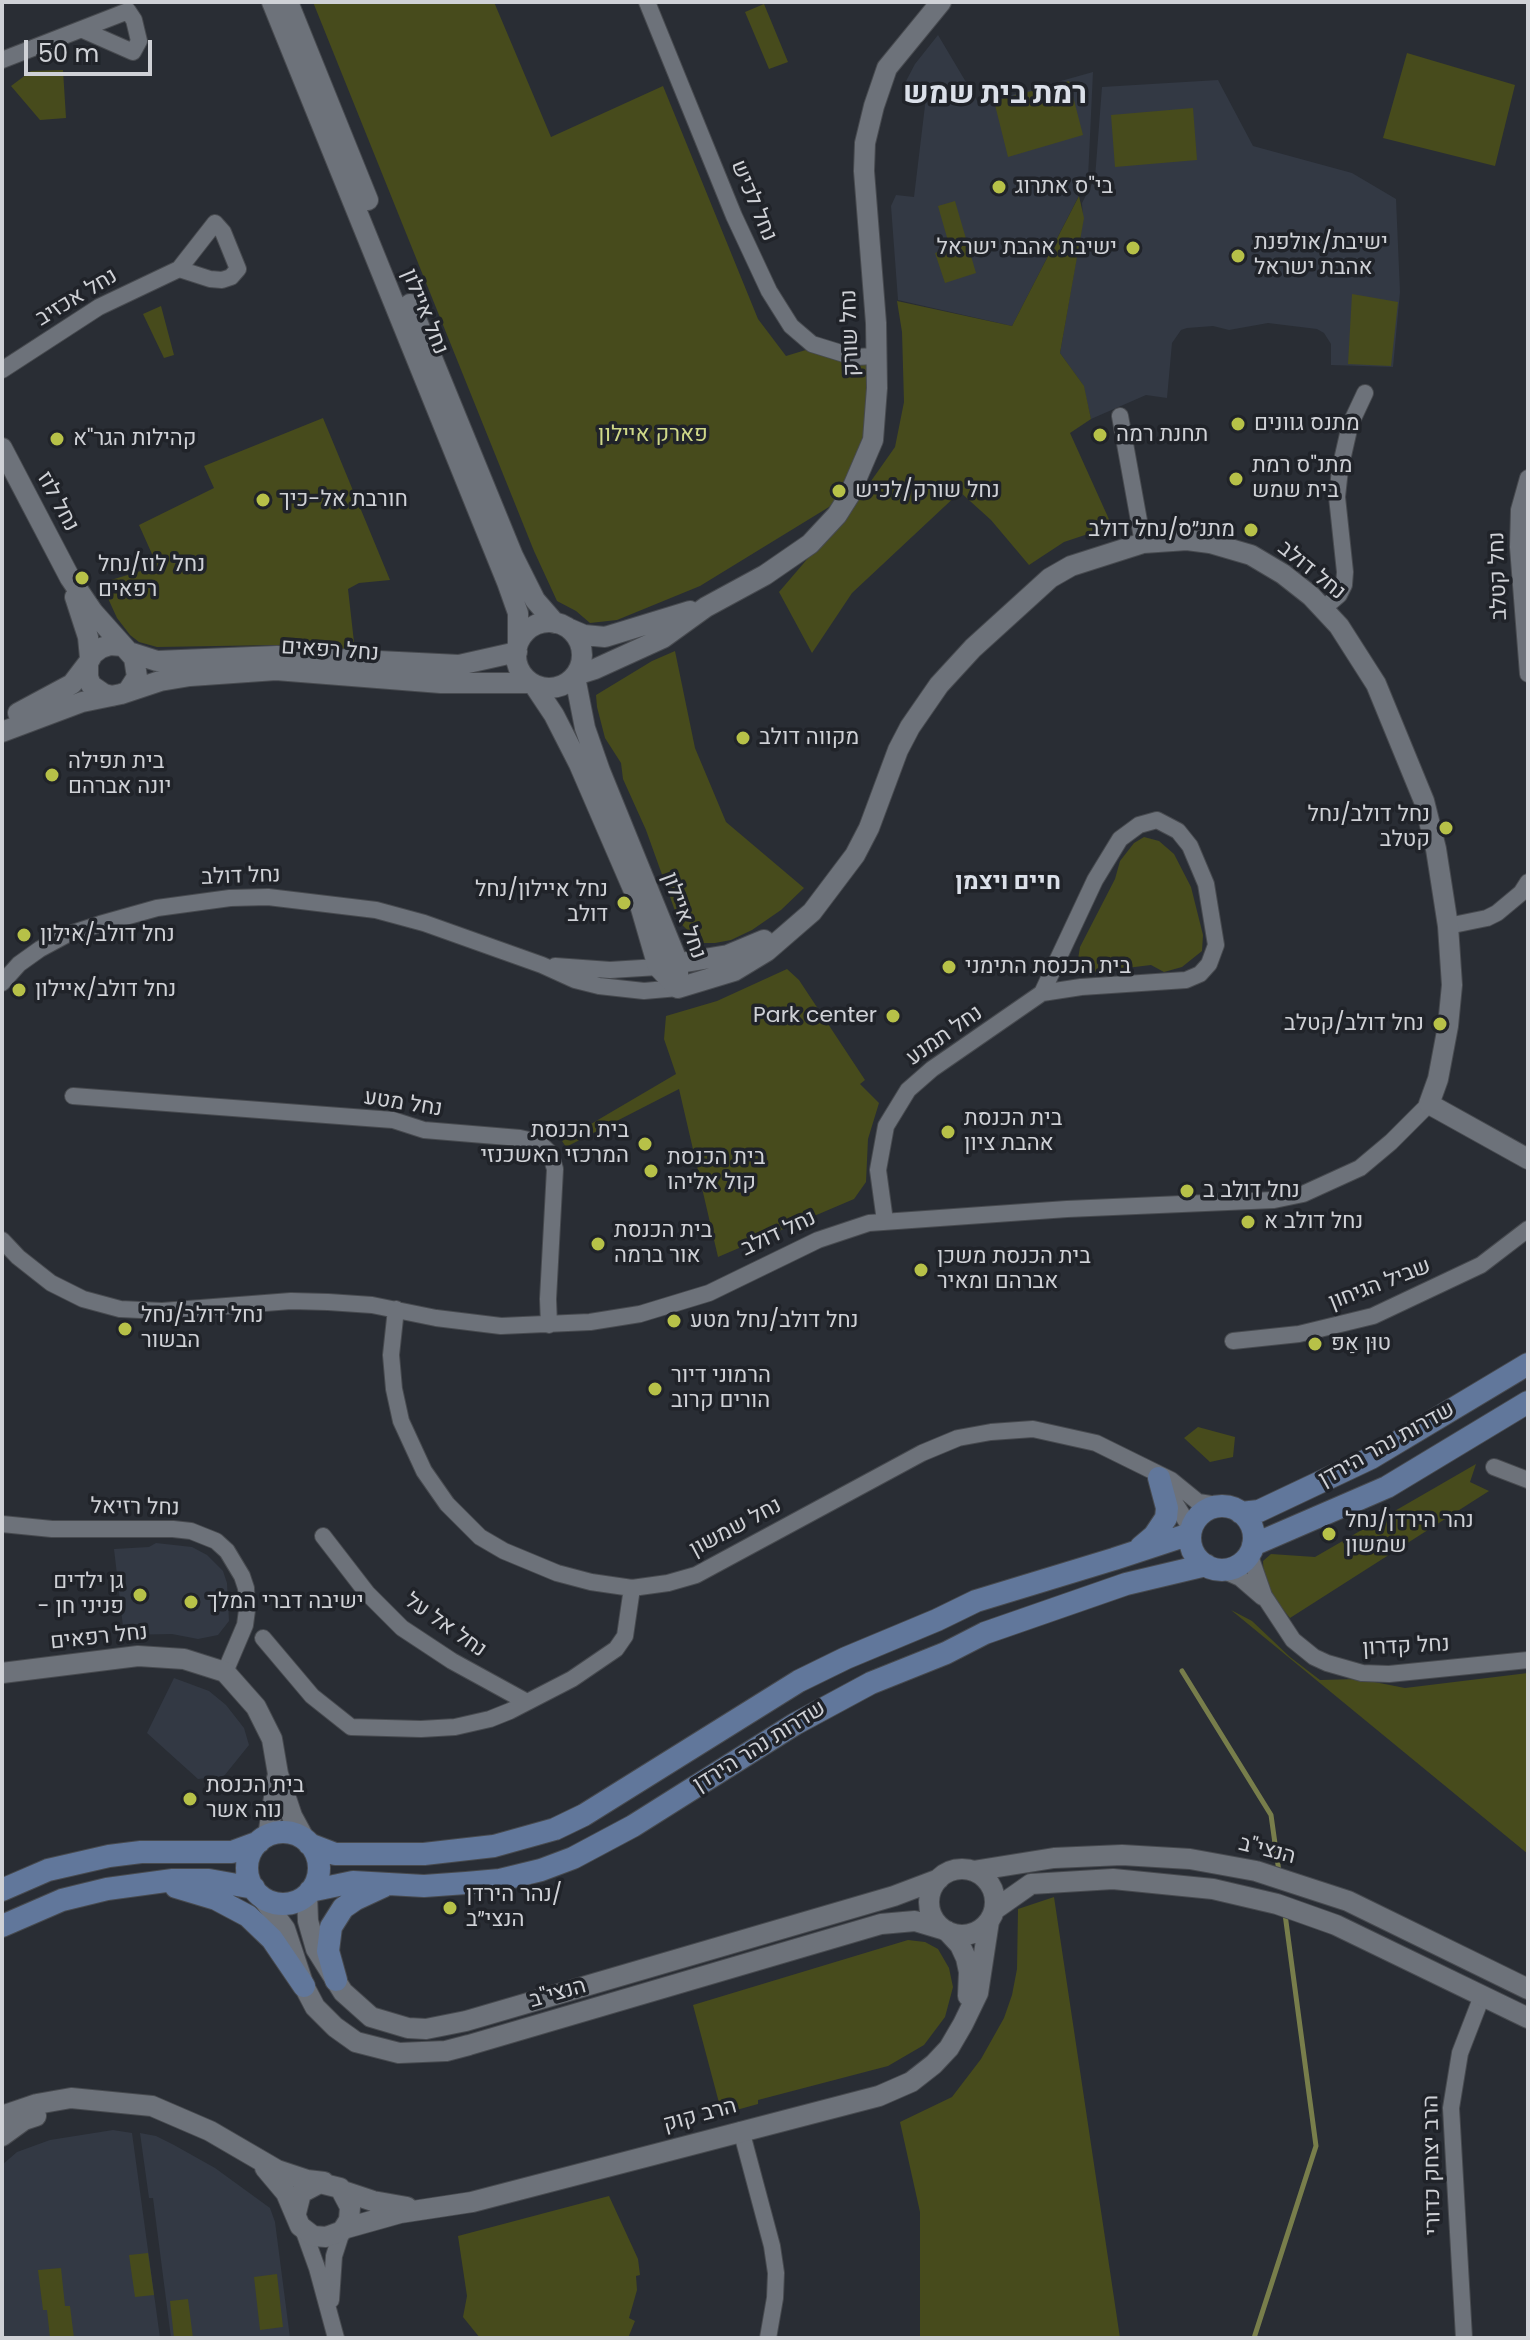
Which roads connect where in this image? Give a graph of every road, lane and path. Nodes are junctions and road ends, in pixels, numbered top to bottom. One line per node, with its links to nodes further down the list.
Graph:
1 (272, 2): 19 (street, נחל איילון)
2 (288, 2): 18 (street, נחל איילון)
3 (647, 2): 8 (street, נחל לכיש)
4 (941, 2): 8 (street, נחל שורק)
5 (83, 30): 6 (street)
6 (2, 60)
7 (179, 269): 9 (street, נחל אכזיב)
8 (877, 356): 16 (street, נחל שורק)
9 (2, 370)
10 (1365, 393): 17 (street)
11 (1120, 416): 14 (street)
12 (2, 448): 15 (street, נחל לוז)
13 (1528, 478): 22 (street, נחל קטלב)
14 (1143, 543): 17 (street, נחל דולב); 29 (street, נחל דולב)
15 (70, 578): 20 (street, נחל לוז); 21 (street, נחל לוז)
16 (706, 607): 18 (street, נחל שורק); 23 (street, נחל שורק)
17 (1324, 608): 30 (street, נחל דולב)
18 (563, 626): 19 (street); 23 (street)
19 (518, 648): 20 (street, נחל רפאים); 24 (street)
20 (127, 650): 21 (street); 25 (street)
21 (89, 661): 25 (street); 26 (street)
22 (1528, 674)
23 (575, 676): 24 (street); 33 (street, נחל איילון)
24 (532, 684): 25 (street, נחל רפאים); 33 (street, נחל איילון)
25 (120, 693): 27 (street, נחל רפאים)
26 (2, 720)
27 (2, 732)
28 (1526, 892): 30 (street)
29 (796, 924): 33 (street, נחל דולב); 36 (street, נחל דולב)
30 (1448, 926): 39 (street, נחל דולב)
31 (1058, 956): 35 (street); 35 (street, נחל תמנע); 37 (street, נחל תמנע)
32 (542, 965): 33 (street, נחל דולב); 34 (street, נחל דולב); 36 (street, נחל דולב)
33 (668, 965): 36 (street, נחל איילון)
34 (2, 983)
35 (1081, 987): 37 (street, נחל תמנע)
36 (678, 988)
37 (1042, 993): 41 (street, נחל תמנע)
38 (73, 1096): 45 (street, נחל מטע)
39 (1429, 1104): 40 (street); 41 (street, נחל דולב)
40 (1528, 1159)
41 (885, 1221): 45 (street, נחל דולב)
42 (1528, 1229): 46 (street, שביל הגיחון)
43 (2, 1240): 44 (street, נחל דולב)
44 (396, 1309): 45 (street, נחל דולב); 59 (street, נחל שמשון)
45 (549, 1325)
46 (1233, 1341)
47 (1528, 1364): 52 (main road, שדרות נהר הירדן)
48 (1528, 1402): 56 (main road, שדרות נהר הירדן)
49 (1494, 1467): 51 (street)
50 (1156, 1476): 52 (street, נחל שמשון); 54 (street); 57 (main road); 59 (street, נחל שמשון)
51 (1528, 1480)
52 (1232, 1509): 54 (main road); 56 (main road)
53 (2, 1524): 63 (street, נחל רזיאל)
54 (1190, 1531): 57 (main road, שדרות נהר הירדן); 58 (main road)
55 (323, 1536): 65 (street, נחל אל על)
56 (1251, 1549): 58 (main road); 60 (street, נחל קדרון)
57 (1129, 1554): 68 (main road, שדרות נהר הירדן)
58 (1213, 1567): 60 (street, נחל קדרון); 72 (main road, שדרות נהר הירדן)
59 (632, 1588): 65 (street)
60 (1266, 1601): 62 (street, נחל קדרון)
61 (263, 1638): 65 (street)
62 (1528, 1660)
63 (225, 1672): 64 (street, נחל רפאים); 66 (street)
64 (2, 1673)
65 (525, 1701)
66 (278, 1774): 67 (street); 68 (street)
67 (263, 1839): 68 (main road); 73 (main road); 74 (main road)
68 (307, 1842): 75 (main road)
69 (973, 1871): 70 (street); 76 (street); 81 (street, הנצי"ב)
70 (939, 1879): 78 (street); 79 (street, הנצי"ב)
71 (147, 1885): 74 (main road); 77 (main road); 80 (main road)
72 (389, 1885): 75 (main road, שדרות נהר הירדן); 79 (main road)
73 (2, 1890)
74 (257, 1892): 75 (main road); 80 (street, הנצי"ב)
75 (309, 1892): 79 (street, הנצי"ב)
76 (992, 1916): 78 (street); 82 (street); 84 (street, הרב קוק)
77 (2, 1926)
78 (946, 1930): 80 (street, הנצי"ב); 84 (street, הרב קוק)
79 (336, 1980)
80 (304, 1986)
81 (1528, 1989)
82 (1482, 1996): 83 (street); 97 (street, הרב יצחק כדורי)
83 (1528, 2018)
84 (963, 2024): 87 (street, הרב קוק)
85 (89, 2099): 86 (street, הרב קוק); 88 (street, הרב קוק); 89 (street, הרב קוק)
86 (2, 2116)
87 (741, 2130): 91 (street, הרב קוק); 96 (street)
88 (2, 2136)
89 (260, 2162): 90 (street, הרב קוק); 92 (street, הרב קוק)
90 (333, 2187): 91 (street, הרב קוק); 92 (street); 93 (street)
91 (423, 2209): 93 (street, הרב קוק)
92 (299, 2221): 93 (street); 94 (street)
93 (343, 2230): 94 (street)
94 (329, 2314): 95 (street)
95 (336, 2338)
96 (768, 2338)
97 (1464, 2338)

